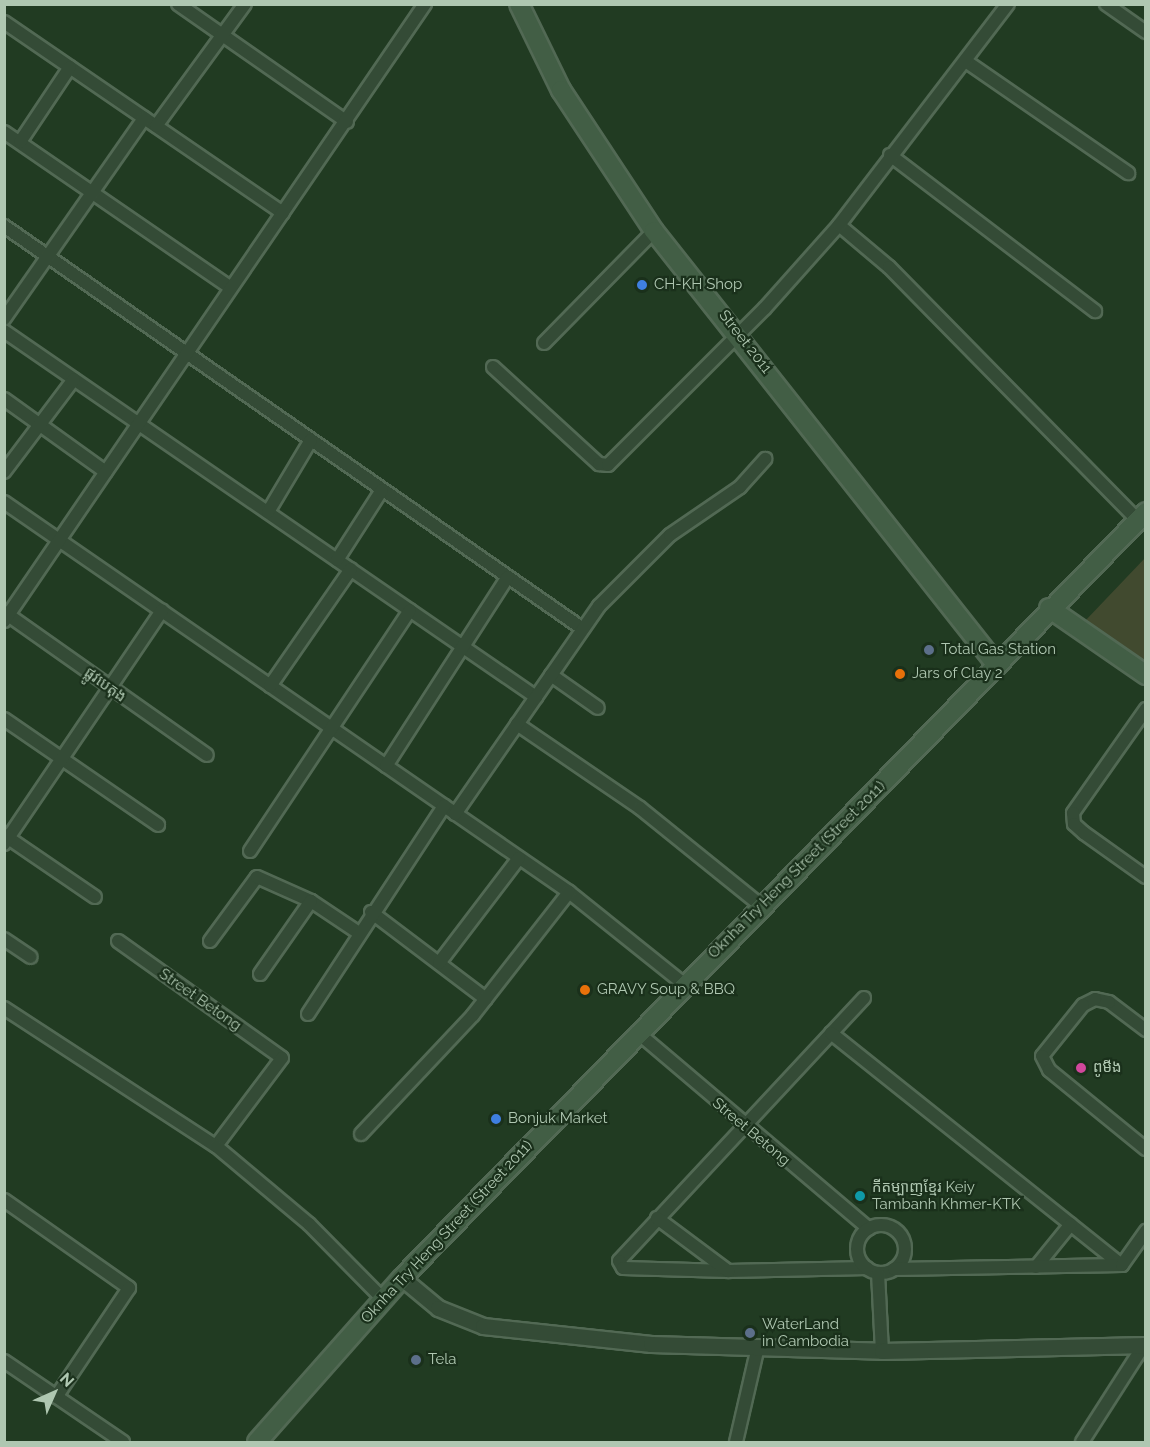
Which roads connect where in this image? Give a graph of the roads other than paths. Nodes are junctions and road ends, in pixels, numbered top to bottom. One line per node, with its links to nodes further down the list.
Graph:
1 (178, 4): 9 (street)
2 (245, 4): 9 (street)
3 (425, 4): 13 (street)
4 (519, 4): 23 (main road, Street 2011)
5 (1008, 4): 10 (street)
6 (1106, 4): 8 (street)
7 (4, 22): 11 (street)
8 (1146, 33)
9 (222, 34): 13 (street); 14 (street)
10 (967, 62): 17 (street); 18 (street)
11 (70, 67): 12 (street); 16 (street)
12 (144, 118): 14 (street); 19 (street)
13 (347, 122): 20 (street)
14 (156, 126): 20 (street)
15 (4, 132): 16 (street)
16 (20, 142): 19 (street)
17 (890, 156): 21 (street); 26 (street)
18 (1128, 173)
19 (92, 192): 24 (street); 25 (street)
20 (283, 213): 25 (street)
21 (839, 225): 29 (street); 44 (street)
22 (4, 226): 24 (street)
23 (654, 231): 29 (main road, Street 2011); 30 (street)
24 (48, 256): 27 (street); 31 (street)
25 (231, 288): 31 (street)
26 (1095, 311)
27 (4, 319)
28 (4, 331): 33 (street)
29 (739, 333): 32 (street); 55 (main road, Street 2011)
30 (544, 343)
31 (187, 353): 35 (street); 37 (street)
32 (493, 367)
33 (74, 379): 35 (street); 36 (street)
34 (4, 399): 36 (street)
35 (139, 423): 40 (street); 43 (street)
36 (40, 424): 39 (street); 40 (street)
37 (311, 440): 41 (street); 43 (street)
38 (765, 459): 53 (street)
39 (4, 472)
40 (106, 472): 45 (street)
41 (382, 490): 46 (street); 48 (street)
42 (4, 502): 45 (street)
43 (268, 512): 46 (street)
44 (1142, 516): 49 (main road, Oknha Try Heng Street (Street 2011))
45 (59, 540): 51 (street); 52 (street)
46 (337, 560): 47 (street)
47 (351, 569): 50 (street); 58 (street)
48 (508, 577): 53 (street); 54 (street)
49 (1049, 608): 55 (main road, Oknha Try Heng Street (Street 2011)); 57 (main road)
50 (410, 610): 54 (street); 65 (street)
51 (162, 611): 58 (street); 59 (street)
52 (6, 615): 59 (street, ផ្លូវបេតុង)
53 (583, 629): 56 (street)
54 (463, 647): 60 (street); 68 (street)
55 (995, 663): 79 (main road, Oknha Try Heng Street (Street 2011))
56 (551, 675): 60 (street); 61 (street)
57 (1146, 675)
58 (270, 686): 65 (street)
59 (109, 688): 66 (street, ផ្លូវបេតុង); 67 (street)
60 (536, 697): 64 (street)
61 (598, 708)
62 (1146, 709): 75 (street)
63 (4, 719): 67 (street)
64 (517, 724): 70 (street); 79 (street)
65 (332, 729): 68 (street); 73 (street)
66 (207, 755)
67 (62, 760): 71 (street); 72 (street)
68 (386, 766): 69 (street)
69 (444, 806): 70 (street); 80 (street)
70 (455, 814): 74 (street)
71 (158, 825)
72 (6, 839): 77 (street)
73 (249, 851)
74 (519, 858): 76 (street); 86 (street)
75 (1146, 877)
76 (569, 892): 88 (street); 90 (street)
77 (95, 897)
78 (311, 901): 81 (street); 84 (street); 87 (street)
79 (760, 905): 88 (main road, Oknha Try Heng Street (Street 2011))
80 (371, 912): 81 (street); 86 (street)
81 (359, 933): 92 (street)
82 (4, 939): 85 (street)
83 (118, 941): 98 (street, Street Betong)
84 (210, 941)
85 (31, 957)
86 (439, 963): 90 (street)
87 (260, 974)
88 (684, 984): 94 (main road, Oknha Try Heng Street (Street 2011))
89 (864, 998): 95 (street)
90 (486, 999): 97 (street)
91 (4, 1008): 98 (street)
92 (308, 1014)
93 (1146, 1030): 99 (street)
94 (637, 1032): 96 (street, Street Betong); 110 (main road, Oknha Try Heng Street (Street 2011))
95 (831, 1033): 96 (street); 102 (street)
96 (743, 1127): 101 (street); 103 (street, Street Betong)
97 (361, 1134)
98 (216, 1146): 111 (street)
99 (1146, 1149)
100 (4, 1200): 116 (street)
101 (657, 1218): 108 (street); 108 (street)
102 (1071, 1224): 105 (street); 106 (street)
103 (869, 1228): 107 (street); 109 (street)
104 (1146, 1231): 105 (street)
105 (1122, 1265): 106 (street)
106 (1036, 1267): 107 (street)
107 (894, 1269): 109 (street)
108 (728, 1271): 109 (street)
109 (872, 1271): 114 (street)
110 (402, 1278): 111 (main road, Oknha Try Heng Street (Street 2011)); 113 (street)
111 (383, 1299): 118 (main road, Oknha Try Heng Street (Street 2011))
112 (1145, 1345): 114 (street); 120 (street)
113 (758, 1347): 114 (street); 119 (street)
114 (882, 1351)
115 (4, 1361): 116 (street)
116 (56, 1397): 117 (street)
117 (123, 1443)
118 (257, 1443)
119 (736, 1443)
120 (1082, 1443)

